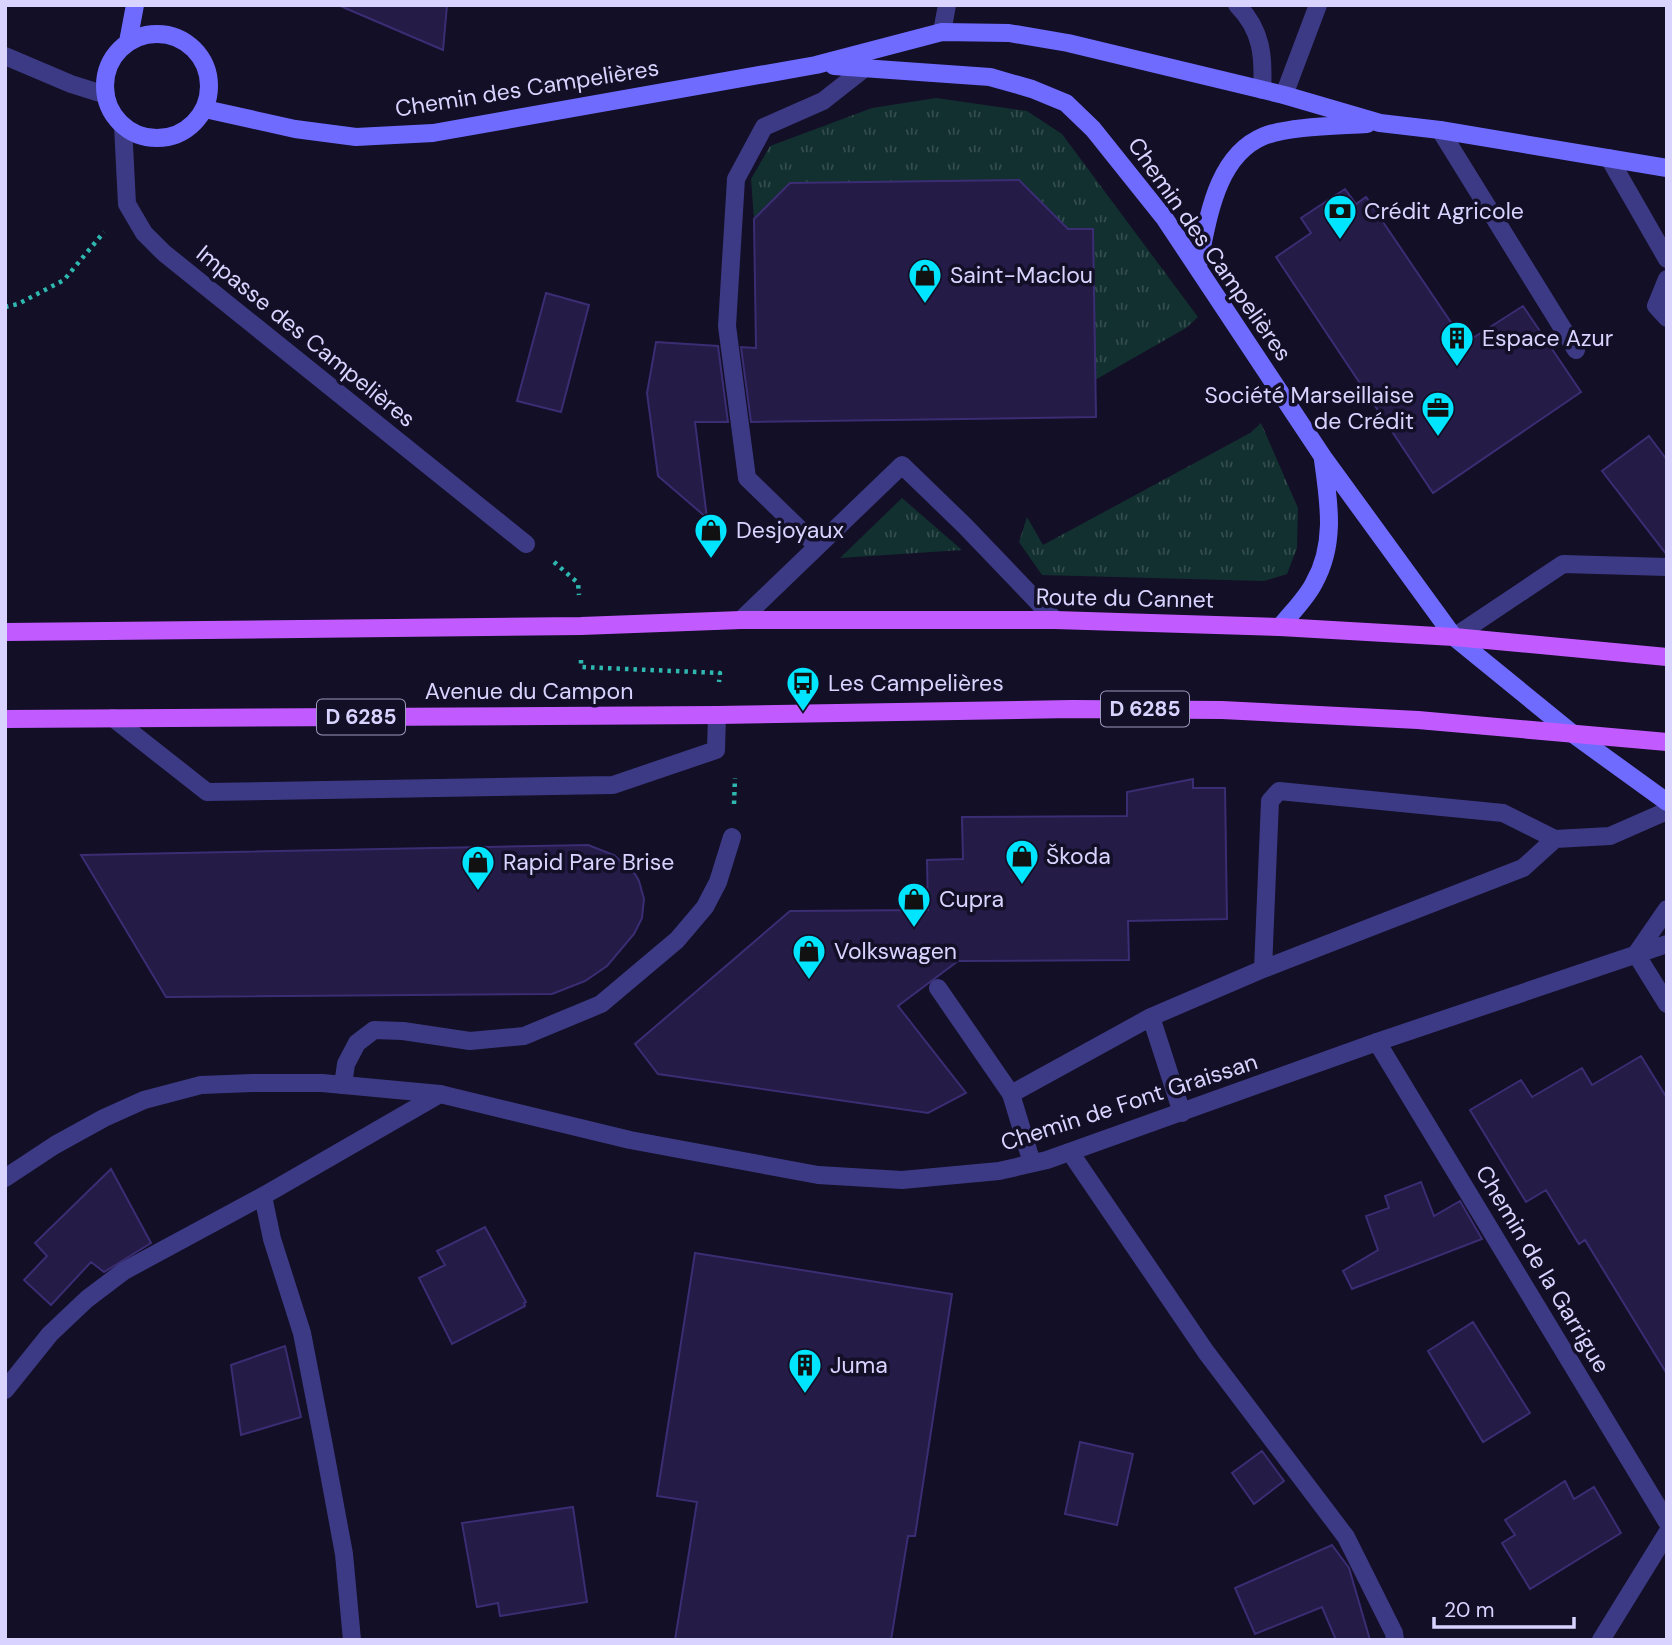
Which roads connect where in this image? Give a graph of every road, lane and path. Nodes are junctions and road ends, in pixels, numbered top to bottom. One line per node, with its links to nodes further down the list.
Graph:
1 (135, 5): 6 (main road)
2 (947, 5): 5 (street)
3 (1237, 5): 10 (street)
4 (1318, 5): 12 (street)
5 (942, 32): 8 (main road, Chemin des Campelières); 10 (main road, Chemin des Campelières)
6 (128, 42): 11 (main road); 13 (main road)
7 (7, 60): 11 (street)
8 (816, 65): 9 (main road, Chemin des Campelières); 13 (main road, Chemin des Campelières)
9 (865, 68): 21 (main road, Chemin des Campelières); 28 (street)
10 (1262, 90): 12 (main road, Chemin des Campelières)
11 (106, 95): 15 (main road)
12 (1284, 95): 14 (main road, Chemin des Campelières)
13 (205, 108): 15 (main road)
14 (1380, 123): 16 (main road, Chemin des Campelières); 21 (main road)
15 (123, 126): 19 (street, Impasse des Campelières)
16 (1440, 130): 17 (main road, Chemin des Campelières); 25 (street)
17 (1609, 158): 18 (main road, Chemin des Campelières); 20 (street)
18 (1667, 168)
19 (127, 205): 23 (path); 27 (street, Impasse des Campelières)
20 (1667, 259)
21 (1198, 266): 26 (main road, Chemin des Campelières)
22 (1667, 279): 24 (street)
23 (5, 307)
24 (1667, 318)
25 (1576, 350)
26 (1323, 457): 35 (main road); 37 (main road, Chemin des Campelières)
27 (526, 544)
28 (817, 546): 32 (street); 33 (street)
29 (561, 567): 31 (path)
30 (1667, 567): 37 (street)
31 (578, 583)
32 (741, 620): 33 (main road, Route du Cannet); 34 (main road, Route du Cannet)
33 (1055, 620): 35 (main road, Route du Cannet)
34 (582, 626): 36 (main road); 39 (path)
35 (1280, 627): 37 (main road, Route du Cannet)
36 (5, 632)
37 (1454, 637): 38 (main road, Route du Cannet); 42 (main road, Chemin des Campelières)
38 (1667, 657)
39 (718, 715): 40 (main road, Avenue du Campon / D 6285); 40 (street); 42 (main road, D 6285)
40 (113, 718): 41 (main road, Avenue du Campon / D 6285)
41 (5, 719)
42 (1573, 734): 43 (main road, D 6285); 44 (main road, Chemin des Campelières)
43 (1667, 742)
44 (1667, 802)
45 (1667, 811): 47 (street)
46 (732, 837): 56 (street)
47 (1555, 839): 51 (street); 51 (street)
48 (1667, 909): 50 (street)
49 (1667, 944): 50 (street, Chemin de Font Graissan)
50 (1636, 954): 53 (street); 55 (street, Chemin de Font Graissan)
51 (1263, 969): 54 (street)
52 (939, 988): 58 (street)
53 (1667, 1004)
54 (1151, 1017): 58 (street); 59 (street)
55 (1377, 1042): 59 (street, Chemin de Font Graissan); 65 (street, Chemin de la Garrigue)
56 (343, 1085): 57 (street, Chemin de Font Graissan); 62 (street, Chemin de Font Graissan)
57 (440, 1094): 61 (street, Chemin de Font Graissan); 63 (street)
58 (1012, 1094): 61 (street)
59 (1182, 1113): 60 (street, Chemin de Font Graissan)
60 (1070, 1152): 61 (street, Chemin de Font Graissan); 68 (street)
61 (1032, 1163)
62 (5, 1178)
63 (263, 1196): 64 (street); 67 (street)
64 (5, 1390)
65 (1667, 1522)
66 (1667, 1533): 69 (street)
67 (352, 1640)
68 (1395, 1640)
69 (1601, 1640)

